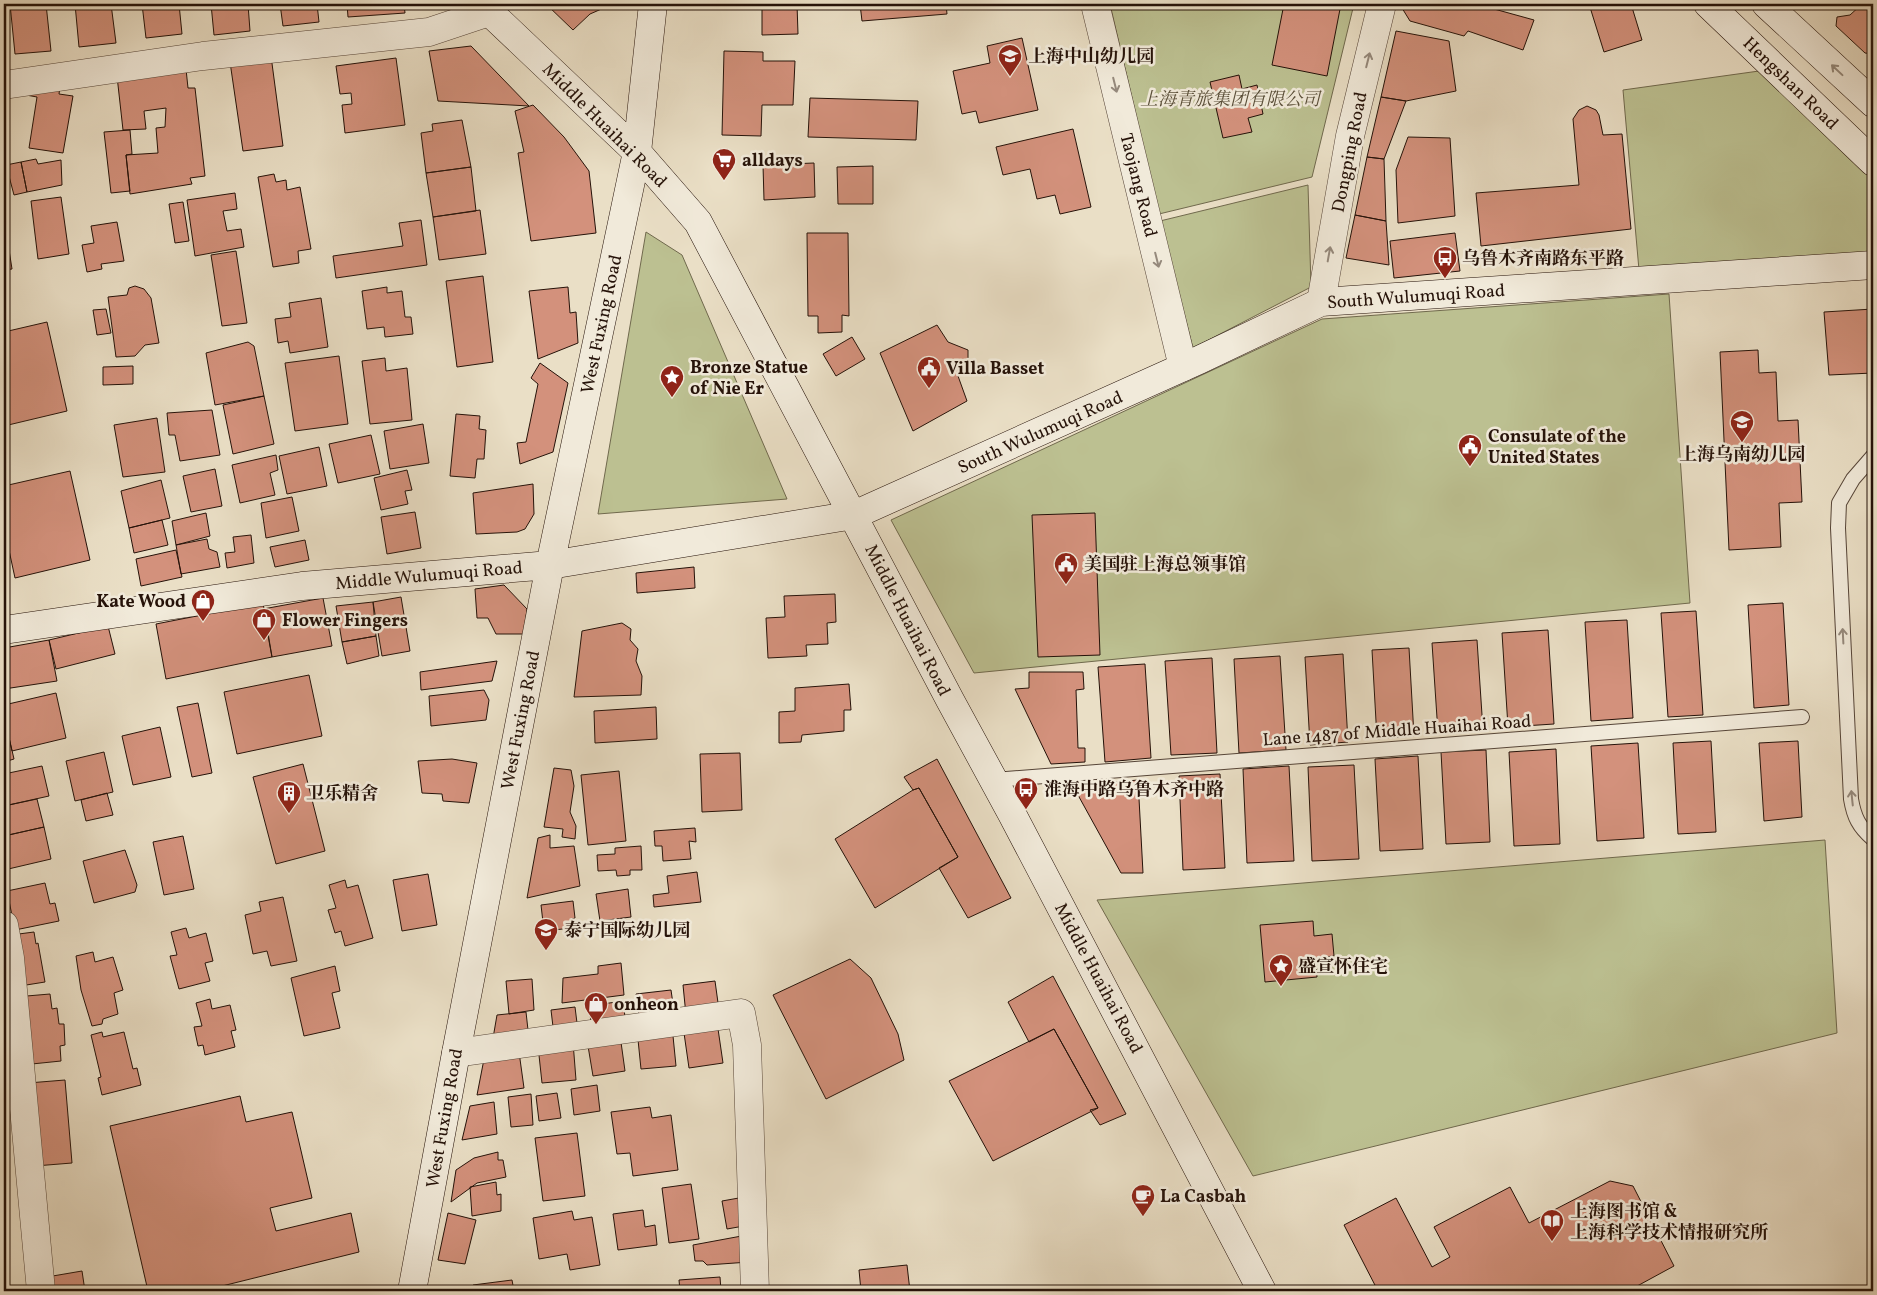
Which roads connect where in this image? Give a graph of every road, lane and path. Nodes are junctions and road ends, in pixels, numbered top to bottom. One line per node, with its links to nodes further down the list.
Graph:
1 (653, 4): 9 (street, West Fuxing Road)
2 (1095, 4): 13 (street, Taojang Road, one-way to 13)
3 (1382, 4): 12 (street, Dongping Road, one-way to 3)
4 (1708, 4): 10 (street, Hengshan Road)
5 (1766, 4): 8 (street, one-way to 5)
6 (485, 8): 7 (street); 9 (street, Middle Huaihai Road)
7 (4, 85)
8 (1873, 103)
9 (637, 152): 15 (street, Middle Huaihai Road); 16 (street, West Fuxing Road)
10 (1873, 162)
11 (1873, 265): 12 (street, South Wulumuqi Road)
12 (1321, 302): 13 (street, South Wulumuqi Road)
13 (1183, 367): 15 (street, South Wulumuqi Road)
14 (1873, 456): 20 (lane, one-way to 14)
15 (854, 515): 16 (street, Middle Wulumuqi Road); 19 (street, Middle Huaihai Road)
16 (550, 565): 17 (street, Middle Wulumuqi Road); 22 (street, West Fuxing Road)
17 (4, 630)
18 (1802, 717): 19 (lane, Lane 1487 of Middle Huaihai Road)
19 (994, 780): 26 (street, Middle Huaihai Road)
20 (1873, 839)
21 (4, 925): 23 (street)
22 (456, 1052): 24 (street, West Fuxing Road); 25 (street)
23 (41, 1291)
24 (412, 1291)
25 (755, 1291)
26 (1262, 1291)

